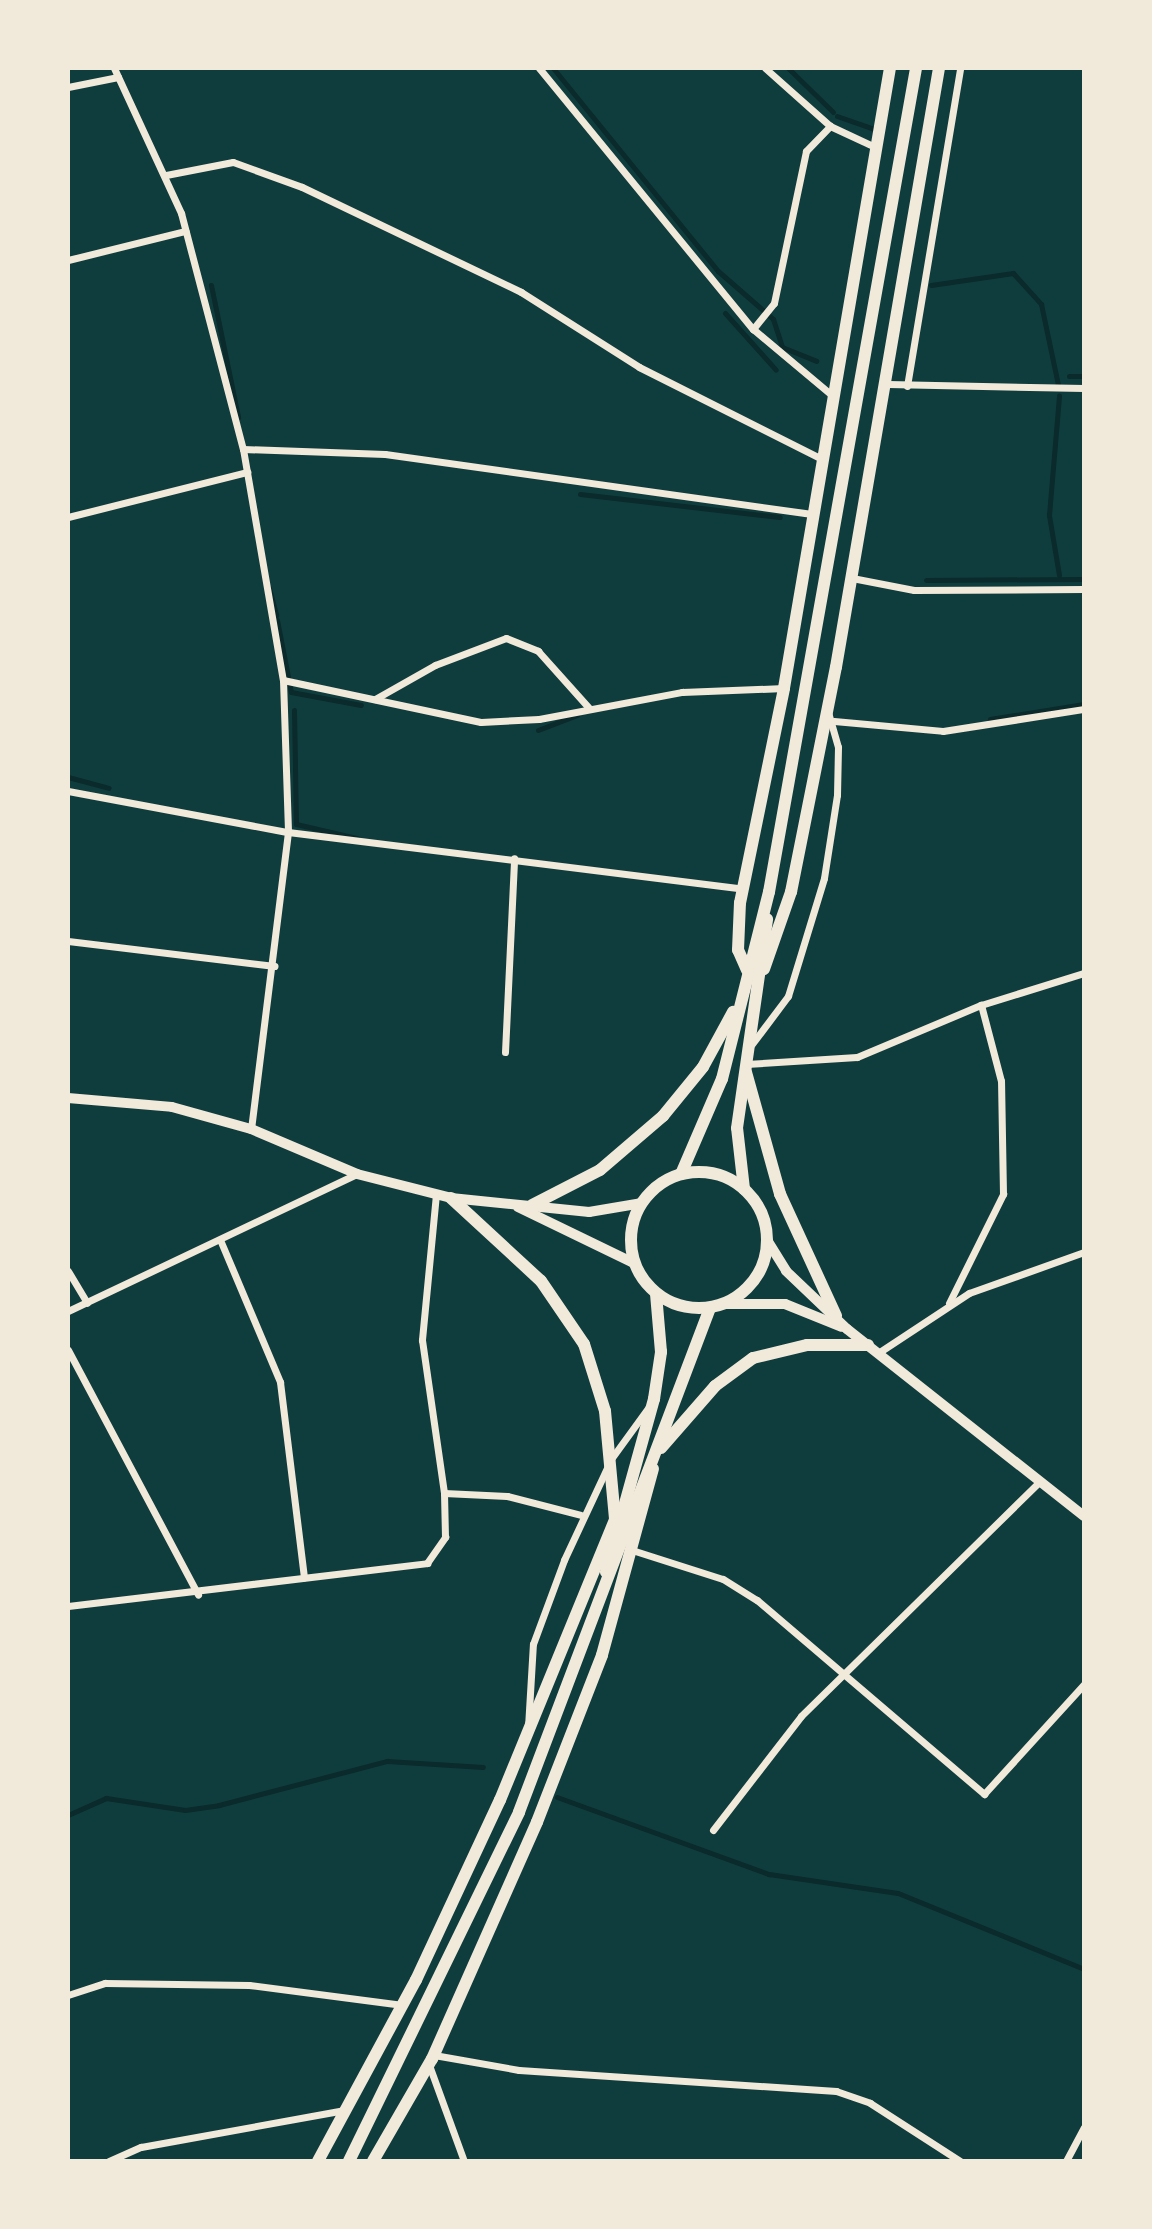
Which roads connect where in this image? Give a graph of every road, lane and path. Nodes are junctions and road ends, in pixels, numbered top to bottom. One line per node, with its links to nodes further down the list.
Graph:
1 (114, 68): 8 (street)
2 (539, 68): 15 (street)
3 (765, 68): 10 (street)
4 (890, 68): 11 (main road)
5 (916, 68): 38 (main road)
6 (939, 68): 16 (main road)
7 (960, 68): 17 (street)
8 (118, 77): 9 (street); 12 (street)
9 (68, 87)
10 (830, 126): 11 (street); 15 (street)
11 (875, 147): 19 (main road)
12 (166, 175): 13 (street); 21 (street)
13 (185, 231): 14 (street); 20 (street)
14 (68, 260)
15 (753, 329): 19 (street)
16 (888, 384): 17 (street); 25 (main road)
17 (907, 386): 18 (street)
18 (1084, 388)
19 (834, 397): 21 (main road)
20 (243, 449): 22 (street); 23 (street)
21 (822, 459): 23 (main road)
22 (247, 472): 24 (street); 27 (street)
23 (812, 514): 28 (main road)
24 (68, 517)
25 (852, 578): 26 (street); 30 (main road)
26 (1084, 589)
27 (283, 680): 29 (street); 35 (street)
28 (784, 688): 31 (street); 37 (main road)
29 (375, 699): 31 (street); 31 (street)
30 (826, 706): 33 (street); 41 (main road)
31 (589, 708)
32 (1084, 709): 33 (street)
33 (834, 721): 46 (street)
34 (68, 791): 35 (street)
35 (288, 832): 36 (street); 40 (street)
36 (514, 858): 37 (street); 47 (street)
37 (743, 889): 42 (main road)
38 (769, 892): 41 (main road); 42 (main road)
39 (68, 941): 40 (street)
40 (274, 966): 50 (street)
41 (764, 969): 46 (main road)
42 (747, 970): 44 (main road)
43 (1084, 973): 45 (street)
44 (740, 999): 52 (main road); 57 (main road)
45 (981, 1005): 48 (street); 66 (street)
46 (748, 1049): 48 (main road)
47 (505, 1052)
48 (745, 1066): 53 (main road); 69 (main road)
49 (68, 1098): 50 (main road)
50 (251, 1129): 51 (main road)
51 (357, 1174): 54 (main road); 60 (street)
52 (681, 1174): 53 (main road); 56 (main road)
53 (744, 1189): 59 (main road)
54 (436, 1194): 55 (main road); 77 (street)
55 (451, 1198): 58 (main road); 75 (main road)
56 (642, 1203): 57 (main road); 62 (main road)
57 (532, 1205): 58 (main road)
58 (517, 1206): 62 (main road)
59 (767, 1240): 67 (main road); 69 (main road)
60 (221, 1242): 65 (street); 83 (street)
61 (1084, 1252): 66 (street)
62 (634, 1263): 64 (main road)
63 (68, 1271): 65 (street)
64 (656, 1294): 67 (main road); 73 (main road)
65 (87, 1303): 68 (street)
66 (949, 1303): 71 (street)
67 (717, 1306): 70 (main road); 74 (main road)
68 (68, 1311)
69 (836, 1316): 70 (main road)
70 (847, 1329): 71 (main road)
71 (873, 1349): 74 (main road); 76 (main road)
72 (68, 1350): 84 (street)
73 (654, 1399): 75 (street); 80 (main road)
74 (656, 1454): 81 (main road); 82 (main road)
75 (611, 1459): 78 (street); 80 (main road)
76 (1037, 1484): 79 (main road); 86 (street)
77 (444, 1493): 78 (street); 83 (street)
78 (581, 1515): 88 (street)
79 (1084, 1516)
80 (615, 1519): 82 (main road); 88 (main road)
81 (635, 1551): 86 (street); 92 (main road)
82 (605, 1575): 97 (main road)
83 (304, 1578): 84 (street)
84 (198, 1595): 85 (street)
85 (68, 1606)
86 (840, 1676): 87 (street); 89 (street)
87 (1084, 1684)
88 (528, 1729): 91 (main road)
89 (713, 1830)
90 (68, 1995): 91 (street)
91 (403, 2005): 93 (main road)
92 (432, 2060): 98 (main road); 99 (street); 100 (street)
93 (345, 2110): 95 (street); 96 (main road)
94 (1084, 2127): 101 (street)
95 (109, 2161)
96 (318, 2161)
97 (349, 2161)
98 (373, 2161)
99 (464, 2161)
100 (960, 2161)
101 (1066, 2161)

